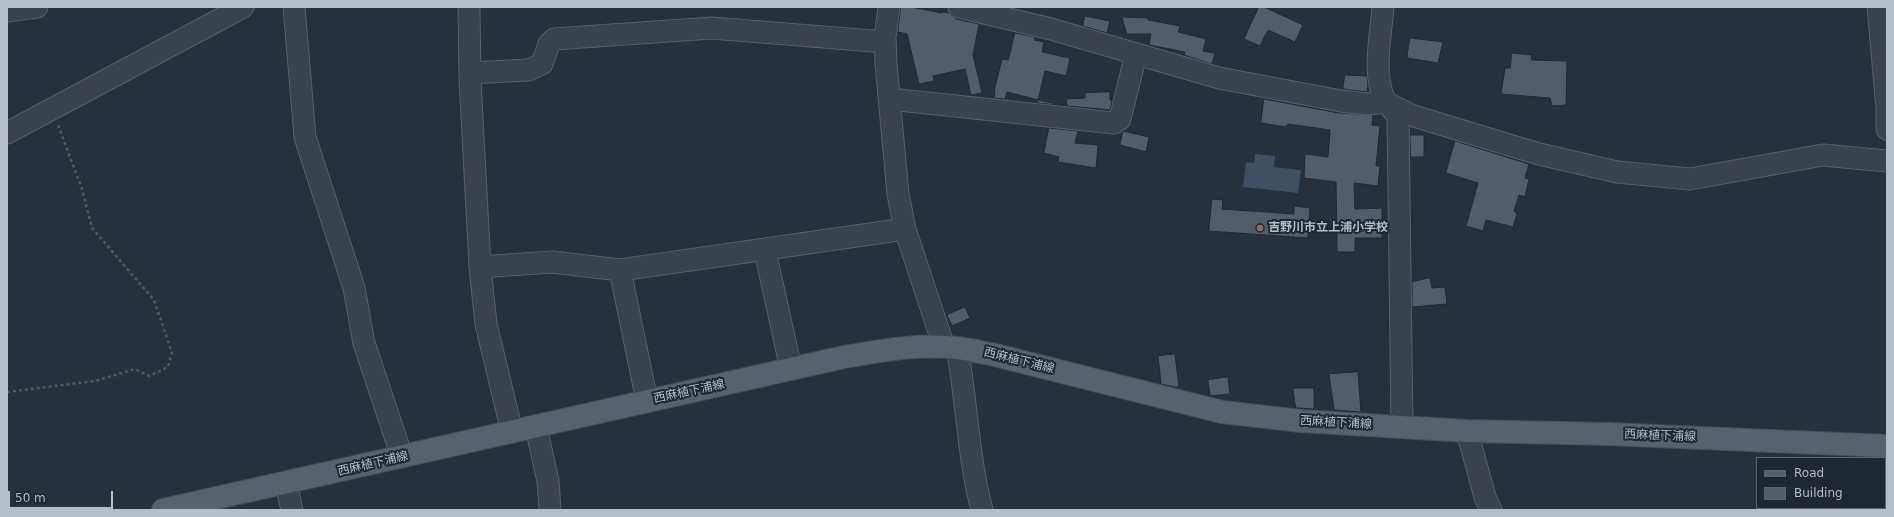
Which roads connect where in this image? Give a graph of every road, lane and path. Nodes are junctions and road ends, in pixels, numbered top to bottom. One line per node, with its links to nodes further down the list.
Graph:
1 (37, 7): 9 (street)
2 (294, 7): 32 (street)
3 (469, 7): 12 (street)
4 (889, 7): 10 (street)
5 (959, 7): 11 (street)
6 (1383, 7): 14 (street)
7 (1878, 7): 16 (street)
8 (231, 9): 15 (street)
9 (7, 11)
10 (885, 42): 12 (street); 13 (street)
11 (1136, 54): 13 (street); 14 (street)
12 (470, 73): 21 (street)
13 (890, 99): 19 (street)
14 (1385, 102): 18 (street); 28 (street)
15 (52, 109): 17 (street); 25 (path)
16 (1887, 129)
17 (7, 133)
18 (1887, 161)
19 (905, 229): 20 (street); 23 (street)
20 (765, 250): 22 (street); 24 (street)
21 (480, 267): 22 (street); 30 (street)
22 (620, 270): 26 (street)
23 (951, 347): 24 (main road, 西麻植下浦線); 28 (main road, 西麻植下浦線); 37 (street)
24 (791, 369): 26 (main road, 西麻植下浦線)
25 (7, 392)
26 (647, 401): 27 (main road, 西麻植下浦線)
27 (536, 426): 30 (main road, 西麻植下浦線); 36 (street)
28 (1402, 426): 29 (main road, 西麻植下浦線)
29 (1467, 431): 31 (main road, 西麻植下浦線); 38 (street)
30 (512, 432): 32 (main road, 西麻植下浦線)
31 (1887, 446)
32 (402, 457): 33 (main road, 西麻植下浦線)
33 (286, 484): 34 (main road, 西麻植下浦線); 35 (street)
34 (163, 510)
35 (292, 510)
36 (550, 510)
37 (982, 510)
38 (1491, 510)

